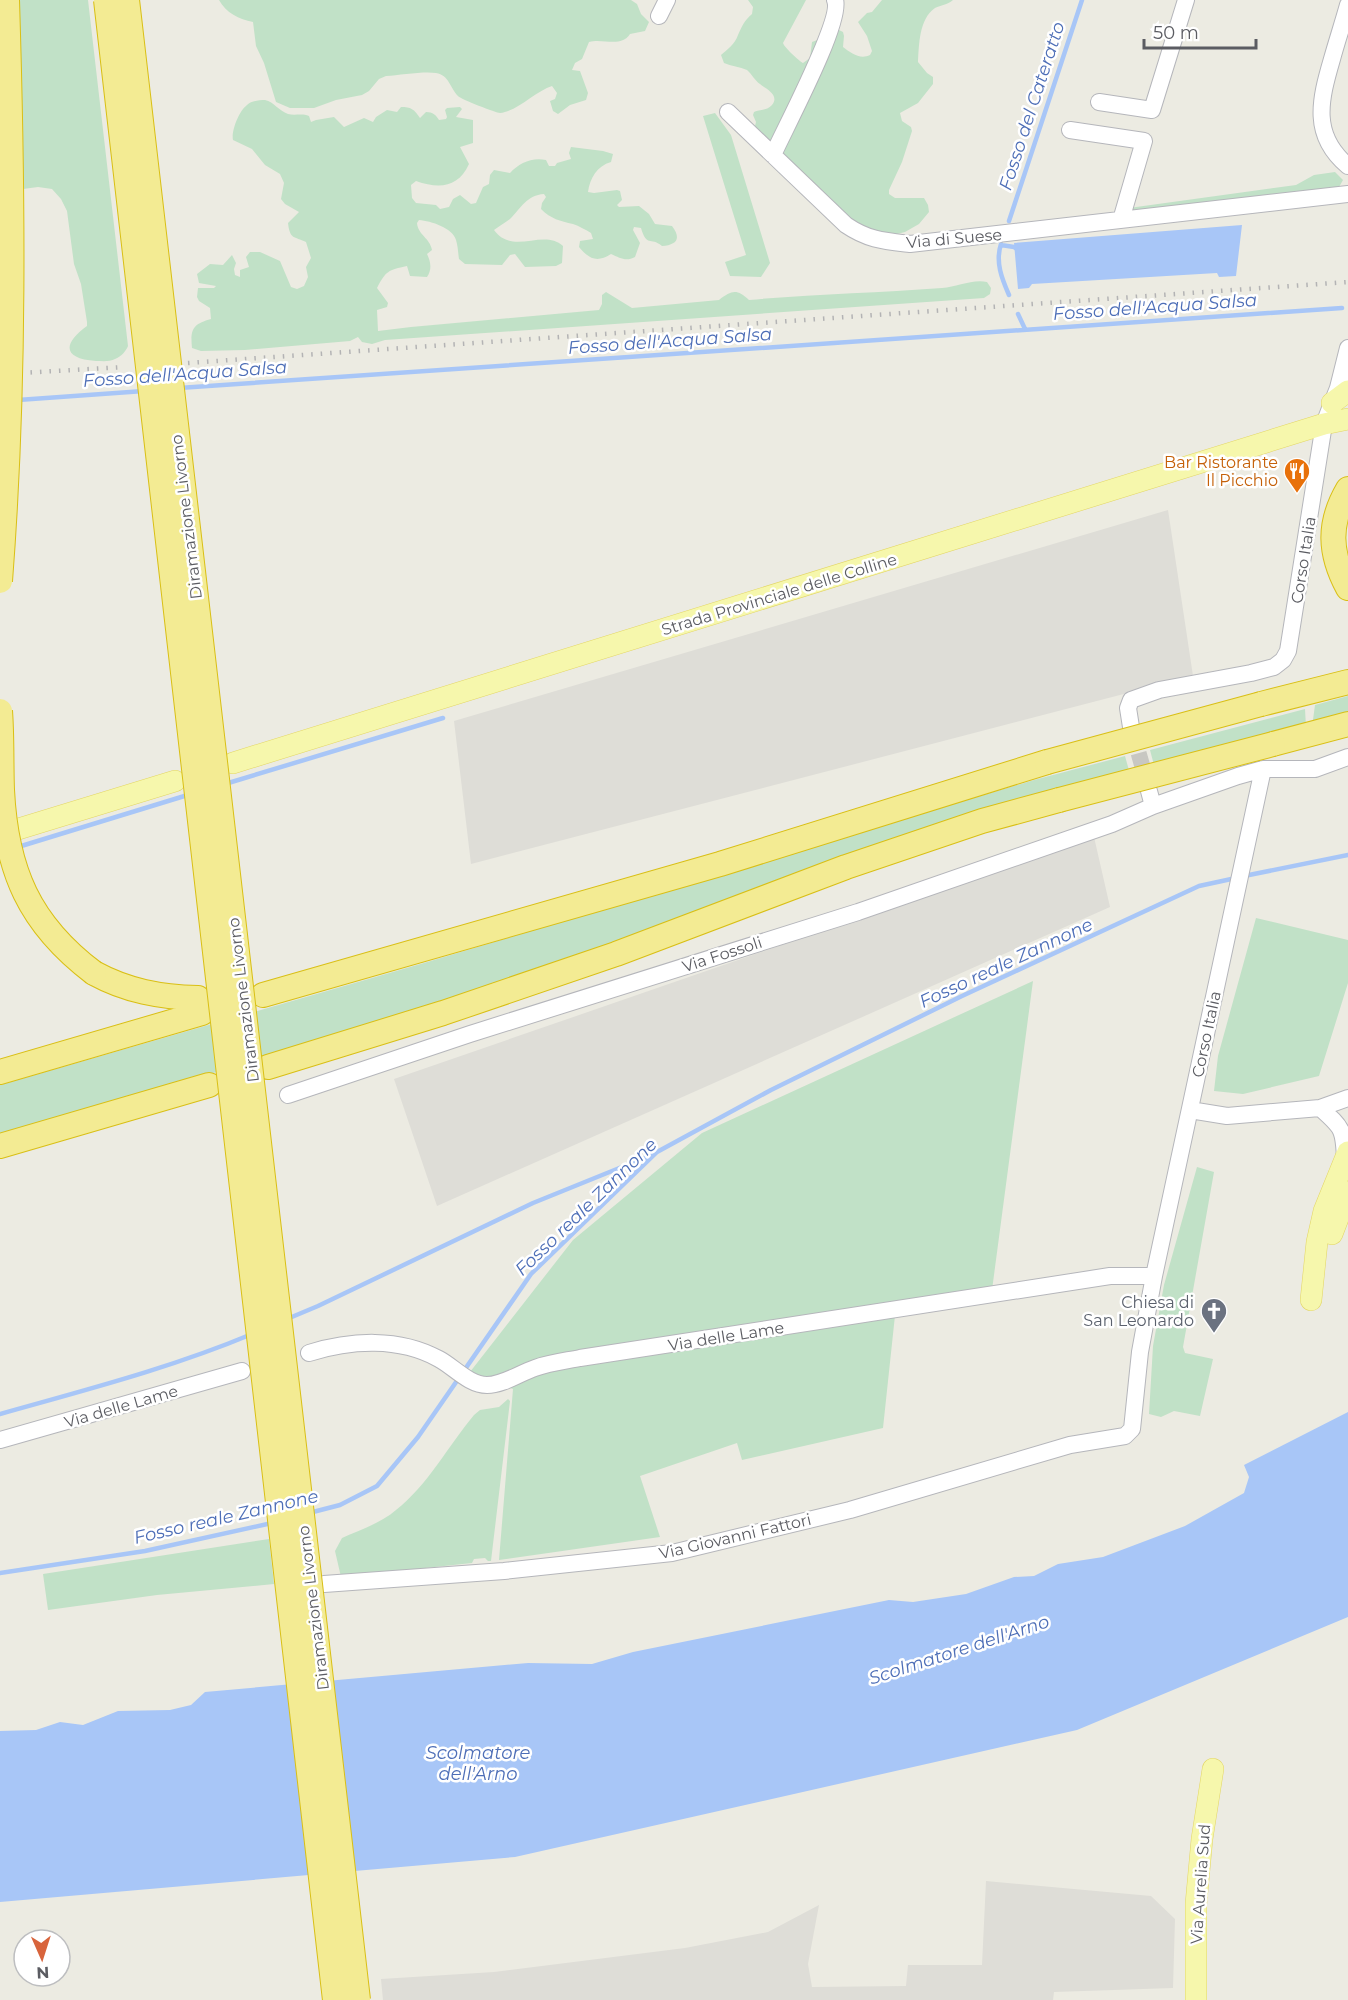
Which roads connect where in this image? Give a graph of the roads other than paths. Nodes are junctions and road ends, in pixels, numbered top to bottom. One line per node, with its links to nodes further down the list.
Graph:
1 (7, 0): 21 (highway, bridge)
2 (106, 0): 50 (highway, Diramazione Livorno, bridge)
3 (127, 0): 51 (highway, Diramazione Livorno, bridge)
4 (667, 0): 8 (street)
5 (835, 0): 12 (street)
6 (1186, 0): 9 (street)
7 (1348, 5): 13 (street)
8 (659, 16)
9 (1099, 102)
10 (728, 112): 12 (street, Via di Suese)
11 (1070, 130): 15 (street)
12 (773, 155): 15 (street, Via di Suese)
13 (1344, 159)
14 (1348, 194): 15 (street, Via di Suese)
15 (1121, 220)
16 (1348, 348): 17 (street)
17 (1343, 402): 19 (main road)
18 (1348, 419): 19 (main road)
19 (1324, 424): 26 (street, Corso Italia); 28 (main road, Strada Provinciale delle Colline)
20 (1348, 489): 22 (highway)
21 (0, 581)
22 (1348, 588)
23 (1348, 682): 32 (highway, bridge)
24 (0, 711): 34 (highway, bridge)
25 (1348, 724): 33 (highway, bridge)
26 (1131, 727)
27 (1348, 757): 29 (street)
28 (233, 763)
29 (1263, 769): 36 (street, Via Fossoli); 39 (street, Corso Italia)
30 (175, 781): 31 (main road)
31 (15, 830)
32 (263, 995)
33 (268, 1067)
34 (0, 1072)
35 (209, 1084): 40 (highway)
36 (288, 1095)
37 (1348, 1098): 38 (street)
38 (1320, 1108): 39 (street); 41 (street)
39 (1190, 1110): 43 (street, Corso Italia)
40 (0, 1146)
41 (1346, 1156): 42 (main road)
42 (1348, 1192)
43 (1154, 1276): 44 (street, Via delle Lame); 46 (street, Corso Italia)
44 (309, 1353)
45 (242, 1371): 47 (street, Via delle Lame)
46 (1132, 1429): 48 (street, Via Giovanni Fattori)
47 (0, 1440)
48 (324, 1584)
49 (1213, 1769): 52 (main road, Via Aurelia Sud)
50 (335, 2000)
51 (358, 2000)
52 (1196, 2000)

